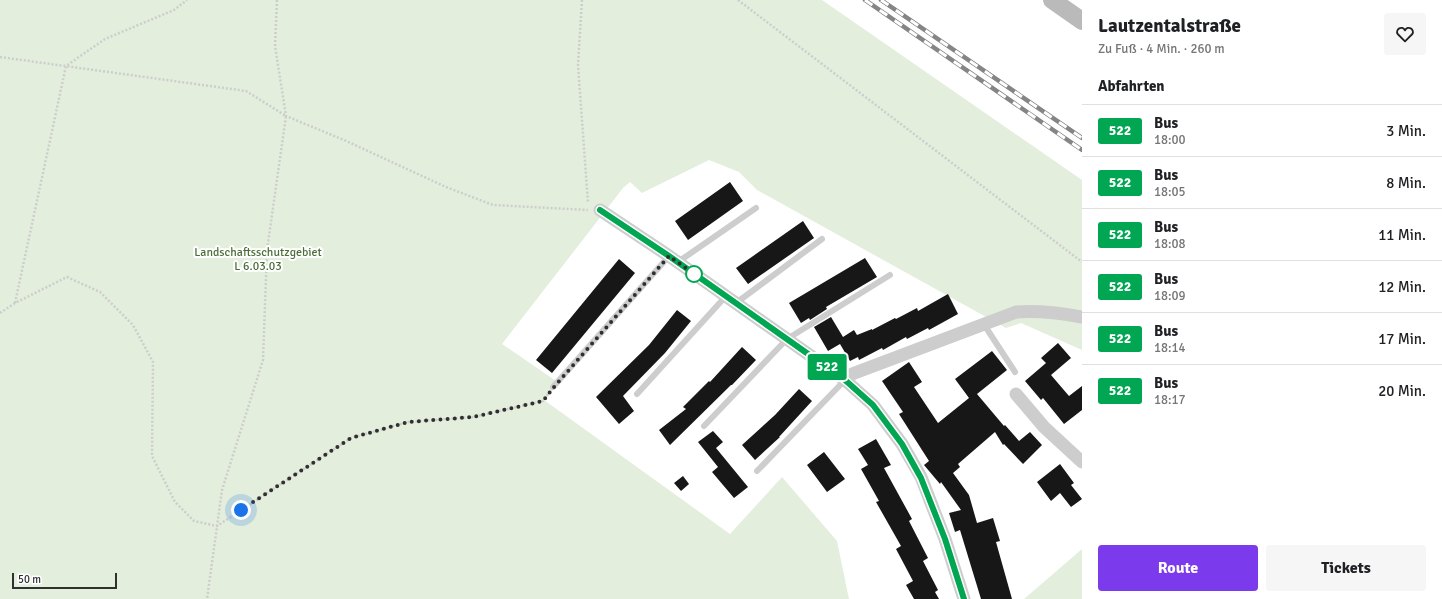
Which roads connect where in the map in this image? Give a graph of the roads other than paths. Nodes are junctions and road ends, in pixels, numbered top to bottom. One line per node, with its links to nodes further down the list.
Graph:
1 (1052, 0): 2 (main road)
2 (1082, 21)
3 (756, 208): 6 (lane)
4 (594, 210): 6 (street)
5 (822, 239): 8 (lane)
6 (673, 259): 8 (street); 14 (lane)
7 (890, 275): 11 (lane)
8 (731, 300): 11 (street); 15 (lane)
9 (1082, 317): 10 (street)
10 (983, 323): 12 (lane); 13 (street)
11 (787, 339): 13 (street); 17 (lane)
12 (1016, 372)
13 (845, 380): 19 (lane); 20 (street)
14 (554, 387)
15 (637, 394)
16 (1016, 394): 18 (street)
17 (704, 426)
18 (1082, 462)
19 (756, 471)
20 (964, 599)

